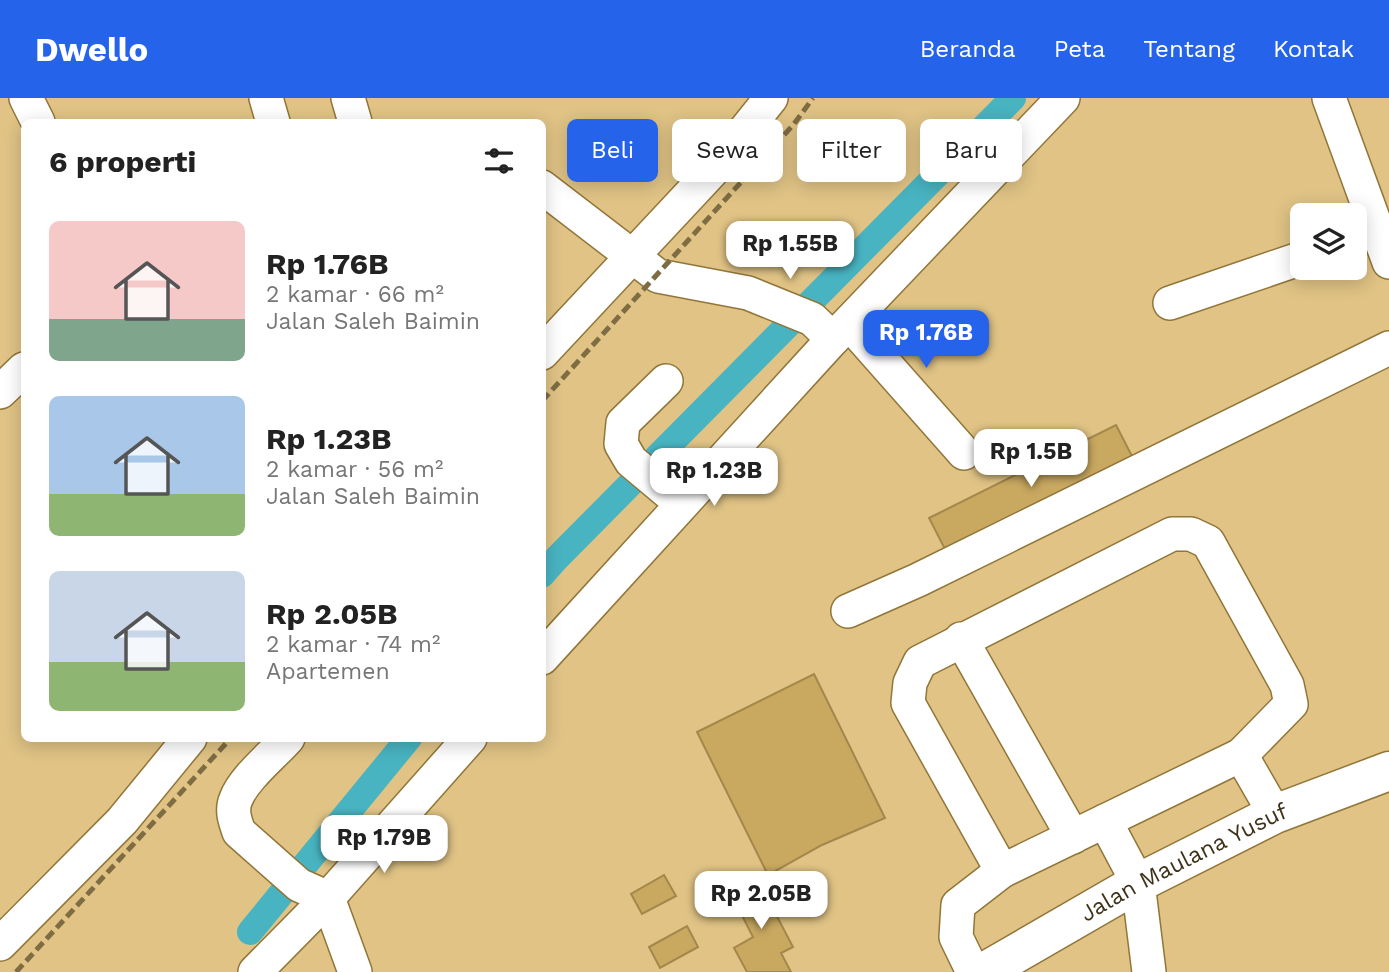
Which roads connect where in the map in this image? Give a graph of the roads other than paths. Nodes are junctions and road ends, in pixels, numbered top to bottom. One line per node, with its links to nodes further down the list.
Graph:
1 (26, 98): 7 (street)
2 (266, 98): 8 (street)
3 (348, 98): 9 (street)
4 (771, 98): 12 (street)
5 (1063, 98): 15 (street)
6 (1329, 98): 11 (street)
7 (36, 119)
8 (271, 119)
9 (354, 119)
10 (546, 190): 12 (street)
11 (1374, 245)
12 (631, 256): 15 (street); 17 (street)
13 (1290, 262): 14 (street)
14 (1170, 303)
15 (831, 327): 21 (street); 22 (street)
16 (1389, 348): 23 (street)
17 (546, 349)
18 (21, 372): 20 (street)
19 (666, 381): 22 (street)
20 (0, 391)
21 (964, 453)
22 (670, 493): 25 (street)
23 (848, 611)
24 (961, 639): 29 (street); 33 (street); 34 (street)
25 (546, 653)
26 (187, 742): 37 (street)
27 (284, 742): 36 (street)
28 (465, 742): 36 (street)
29 (1241, 755): 31 (street); 32 (street)
30 (1389, 771): 31 (main road, Jalan Maulana Yusuf)
31 (1275, 814): 35 (main road, Jalan Maulana Yusuf)
32 (1105, 821): 33 (street); 35 (street)
33 (1073, 837): 34 (street)
34 (1002, 871): 40 (street)
35 (1138, 884): 41 (main road, Jalan Maulana Yusuf); 42 (street)
36 (303, 885): 38 (street); 39 (street)
37 (0, 944)
38 (255, 972)
39 (355, 972)
40 (973, 972)
41 (984, 972)
42 (1149, 972)

